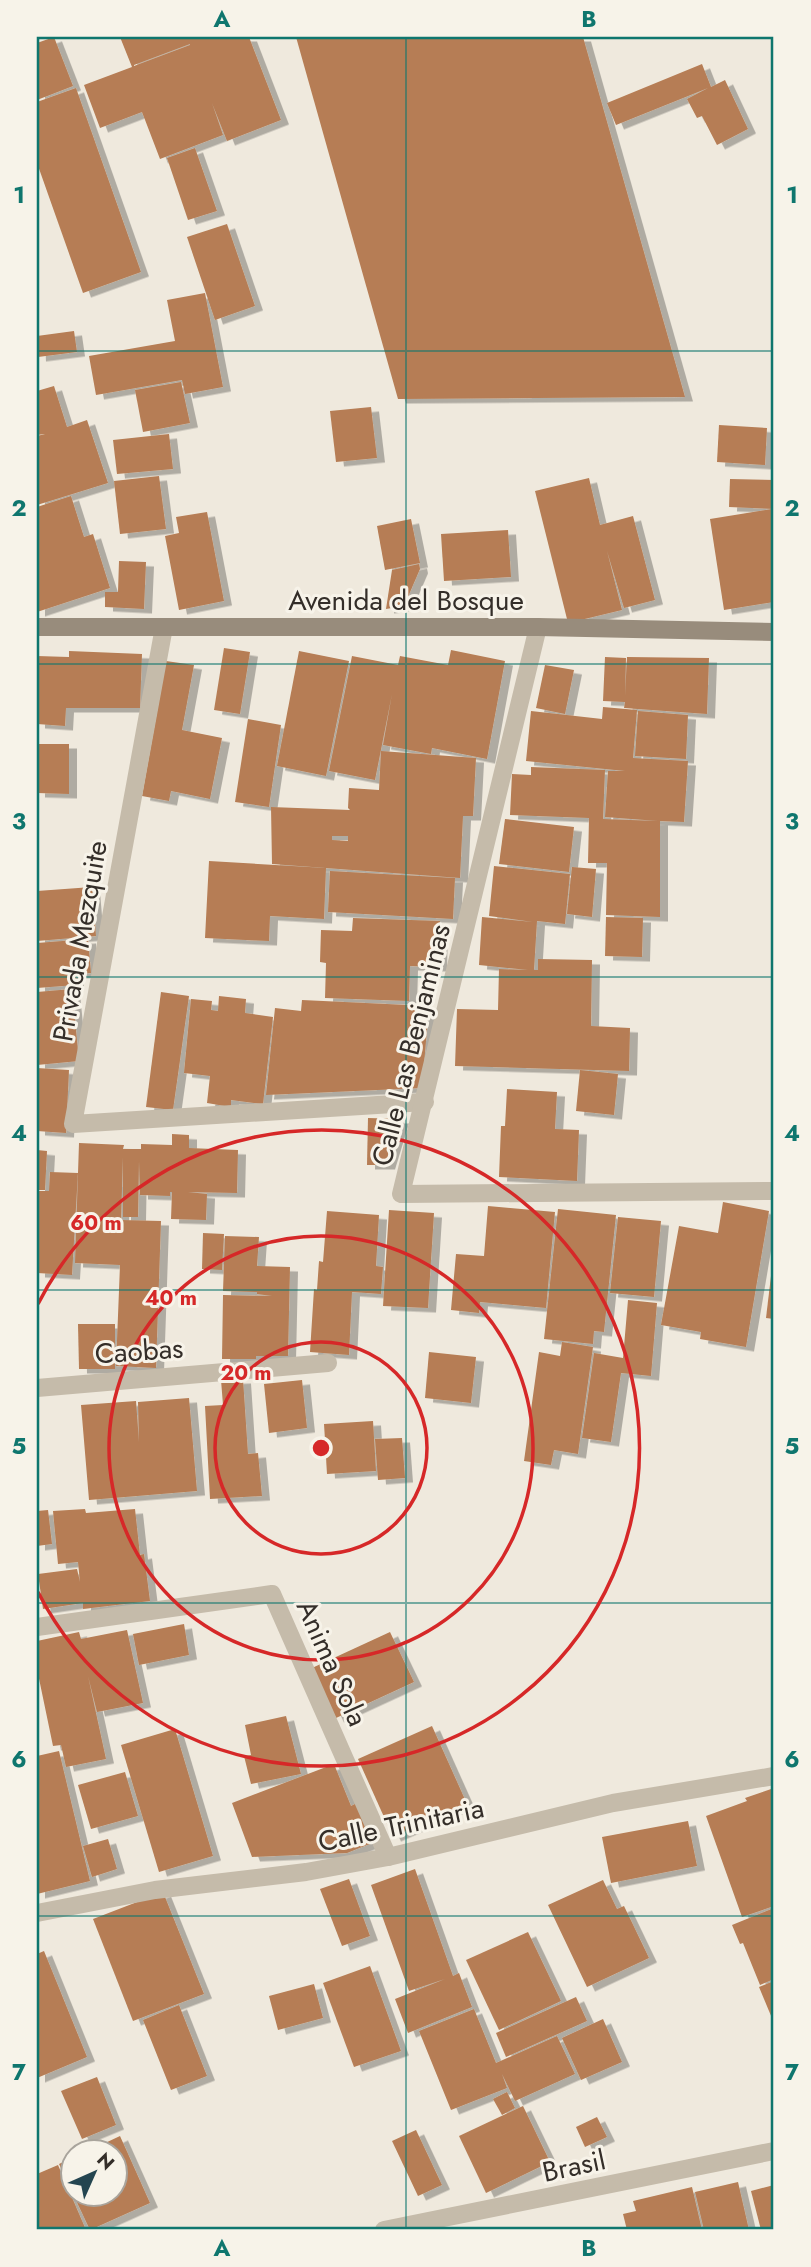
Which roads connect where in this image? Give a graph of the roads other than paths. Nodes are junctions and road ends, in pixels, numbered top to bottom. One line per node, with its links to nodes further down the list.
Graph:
1 (538, 626): 3 (street, Avenida del Bosque); 4 (street, Avenida del Bosque); 5 (street, Calle Las Benjaminas)
2 (37, 627): 3 (street, Avenida del Bosque)
3 (164, 627): 5 (street, Privada Mezquite)
4 (774, 632)
5 (425, 1102): 6 (street, Calle Las Benjaminas)
6 (774, 1191)
7 (328, 1363): 8 (street, Caobas)
8 (37, 1388)
9 (37, 1627): 11 (street, Anima Sola)
10 (774, 1776): 11 (street, Calle Trinitaria)
11 (388, 1857): 12 (street, Calle Trinitaria)
12 (37, 1913)
13 (774, 2151): 14 (street, Brasil)
14 (384, 2230)

